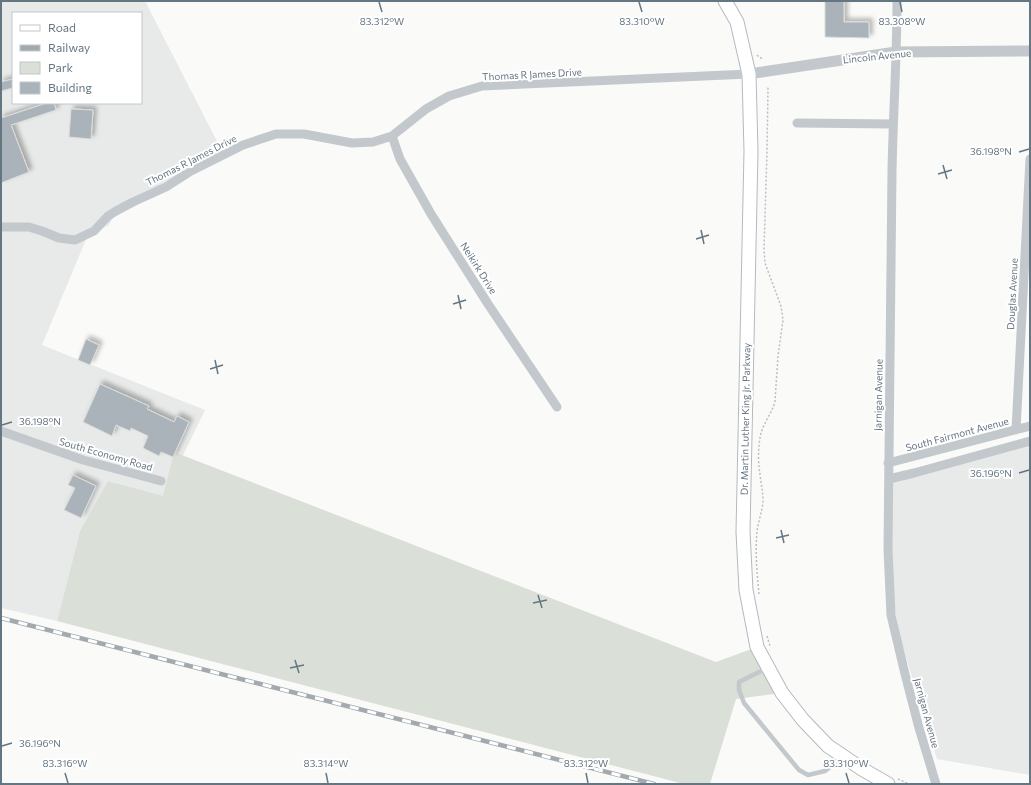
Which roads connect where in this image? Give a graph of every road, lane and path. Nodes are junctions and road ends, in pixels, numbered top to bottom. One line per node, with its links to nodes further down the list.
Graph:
1 (725, 1): 5 (main road, Dr. Martin Luther King Jr. Parkway)
2 (897, 1): 4 (street, Jarnigan Avenue)
3 (1030, 51): 4 (street, Lincoln Avenue)
4 (896, 52): 5 (street, Lincoln Avenue); 8 (street, Jarnigan Avenue)
5 (749, 74): 9 (street, Thomas R James Drive); 23 (main road, Dr. Martin Luther King Jr. Parkway)
6 (768, 87): 20 (path)
7 (797, 123): 8 (street)
8 (893, 124): 17 (street, Jarnigan Avenue)
9 (392, 136): 11 (street, Thomas R James Drive); 12 (street, Neikirk Drive)
10 (1030, 159): 14 (street, Douglas Avenue)
11 (1, 227)
12 (557, 406)
13 (1030, 426): 14 (street, South Fairmont Avenue)
14 (1016, 430): 17 (street, South Fairmont Avenue)
15 (1, 431): 19 (street, South Economy Road)
16 (1030, 441): 18 (street)
17 (888, 463): 18 (street, Jarnigan Avenue)
18 (889, 479): 27 (street, Jarnigan Avenue)
19 (161, 481)
20 (759, 594)
21 (767, 636): 22 (path)
22 (770, 647)
23 (768, 669): 24 (main road, Dr. Martin Luther King Jr. Parkway); 24 (lane)
24 (843, 757): 25 (main road, Dr. Martin Luther King Jr. Parkway)
25 (892, 781): 26 (path)
26 (909, 784)
27 (936, 784)

